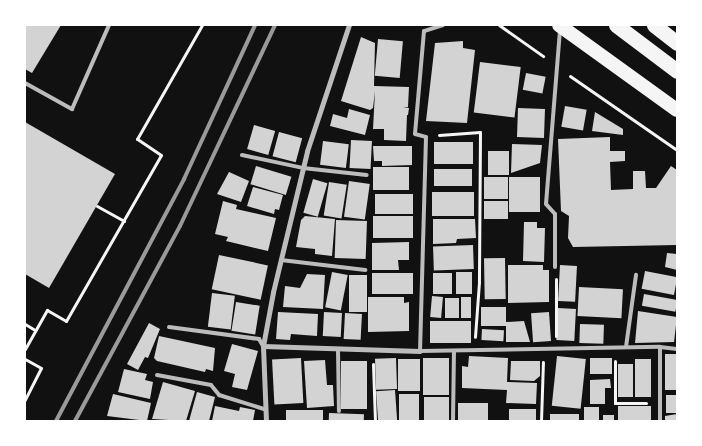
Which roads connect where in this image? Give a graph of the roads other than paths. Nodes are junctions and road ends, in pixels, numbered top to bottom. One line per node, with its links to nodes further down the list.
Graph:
1 (109, 25): 11 (lane)
2 (349, 25): 14 (street)
3 (443, 25): 26 (lane)
4 (560, 25): 12 (highway); 17 (lane)
5 (616, 25): 10 (highway)
6 (629, 25): 9 (highway)
7 (654, 25): 8 (highway)
8 (677, 43)
9 (677, 62)
10 (677, 72)
11 (25, 83)
12 (677, 110)
13 (242, 155): 14 (lane)
14 (303, 168): 15 (lane); 16 (street)
15 (367, 175)
16 (281, 260): 18 (lane); 21 (street)
17 (555, 268)
18 (366, 270)
19 (636, 276): 23 (lane)
20 (169, 327): 21 (lane)
21 (263, 346): 25 (street); 29 (street)
22 (660, 347): 23 (lane); 24 (lane); 33 (lane)
23 (626, 348): 27 (lane)
24 (677, 349)
25 (338, 350): 26 (street); 30 (lane)
26 (420, 351): 27 (lane)
27 (454, 351): 32 (lane)
28 (157, 375): 29 (lane)
29 (264, 408): 31 (street)
30 (339, 411)
31 (266, 421)
32 (453, 421)
33 (660, 421)

